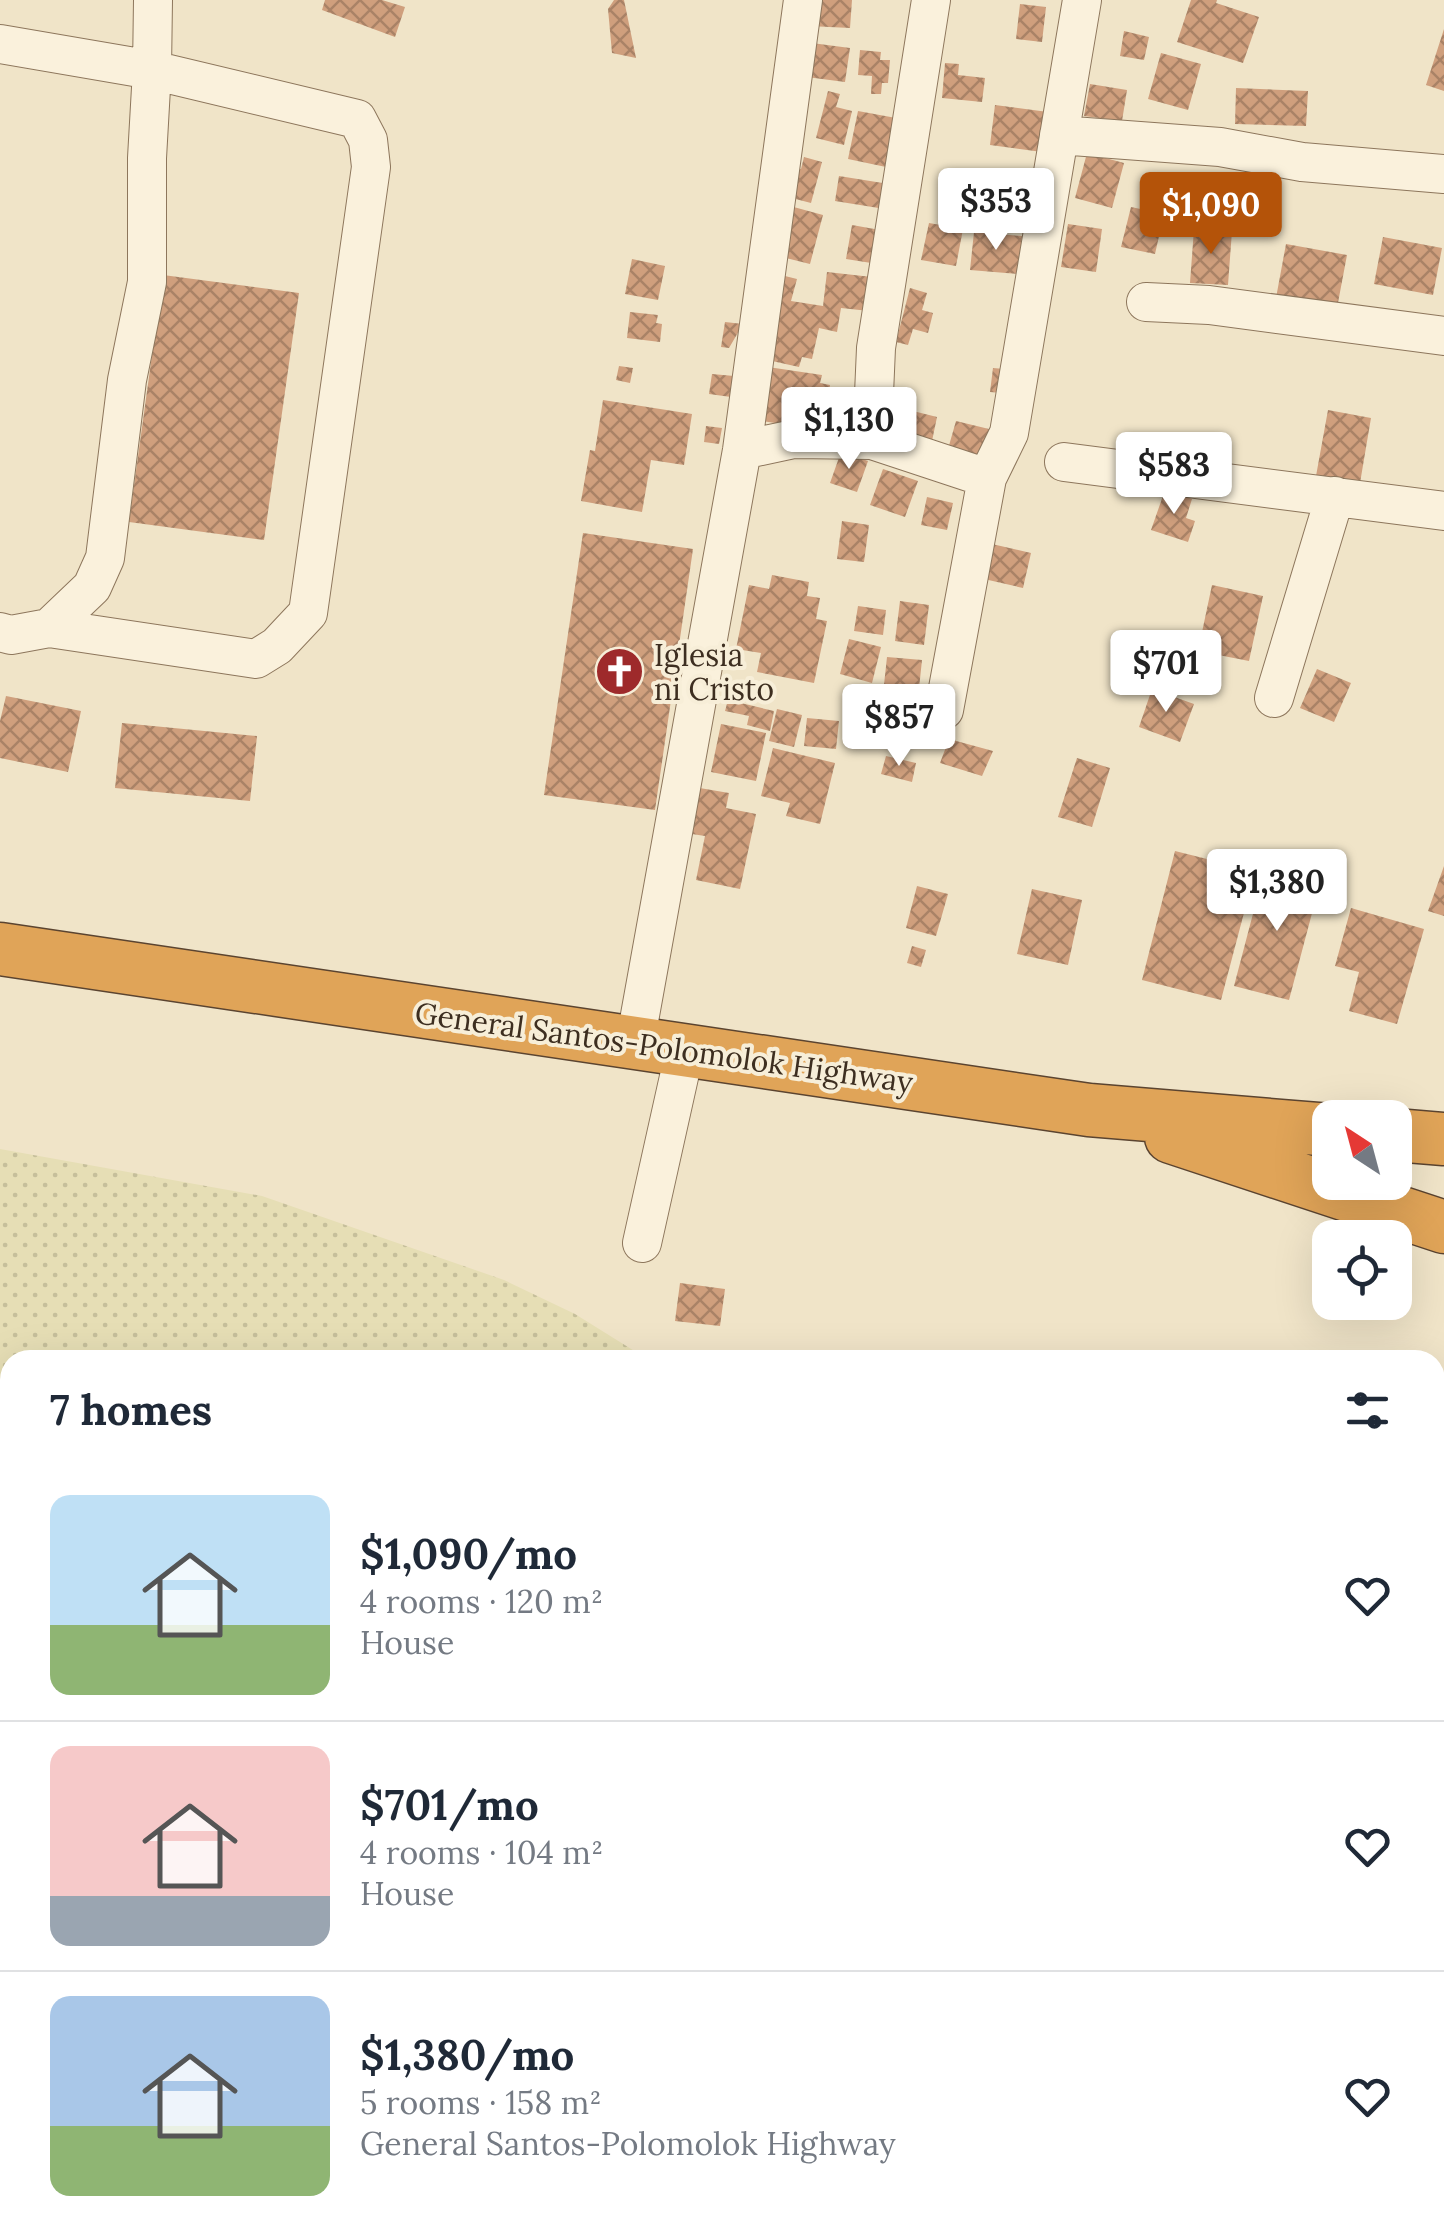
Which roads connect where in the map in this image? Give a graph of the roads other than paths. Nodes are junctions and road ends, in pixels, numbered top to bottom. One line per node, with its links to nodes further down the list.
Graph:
1 (153, 0): 6 (street)
2 (803, 0): 12 (street)
3 (931, 0): 11 (street)
4 (1082, 0): 7 (street)
5 (0, 44): 6 (street)
6 (152, 70): 17 (street); 17 (street)
7 (1059, 135): 8 (street); 14 (street)
8 (1444, 174)
9 (1146, 302): 10 (street)
10 (1444, 336)
11 (872, 440): 12 (street); 14 (street)
12 (742, 450): 22 (street)
13 (1064, 462): 15 (street)
14 (987, 478): 20 (street)
15 (1335, 496): 16 (street); 19 (street)
16 (1444, 511)
17 (49, 628): 18 (street)
18 (0, 632)
19 (1274, 698)
20 (944, 710)
21 (0, 949): 22 (highway, General Santos-Polomolok Highway)
22 (660, 1046): 23 (highway, General Santos-Polomolok Highway); 28 (street)
23 (1088, 1110): 24 (highway, General Santos-Polomolok Highway); 27 (highway)
24 (1312, 1129)
25 (1412, 1136): 26 (highway)
26 (1444, 1139)
27 (1444, 1227)
28 (642, 1243)

